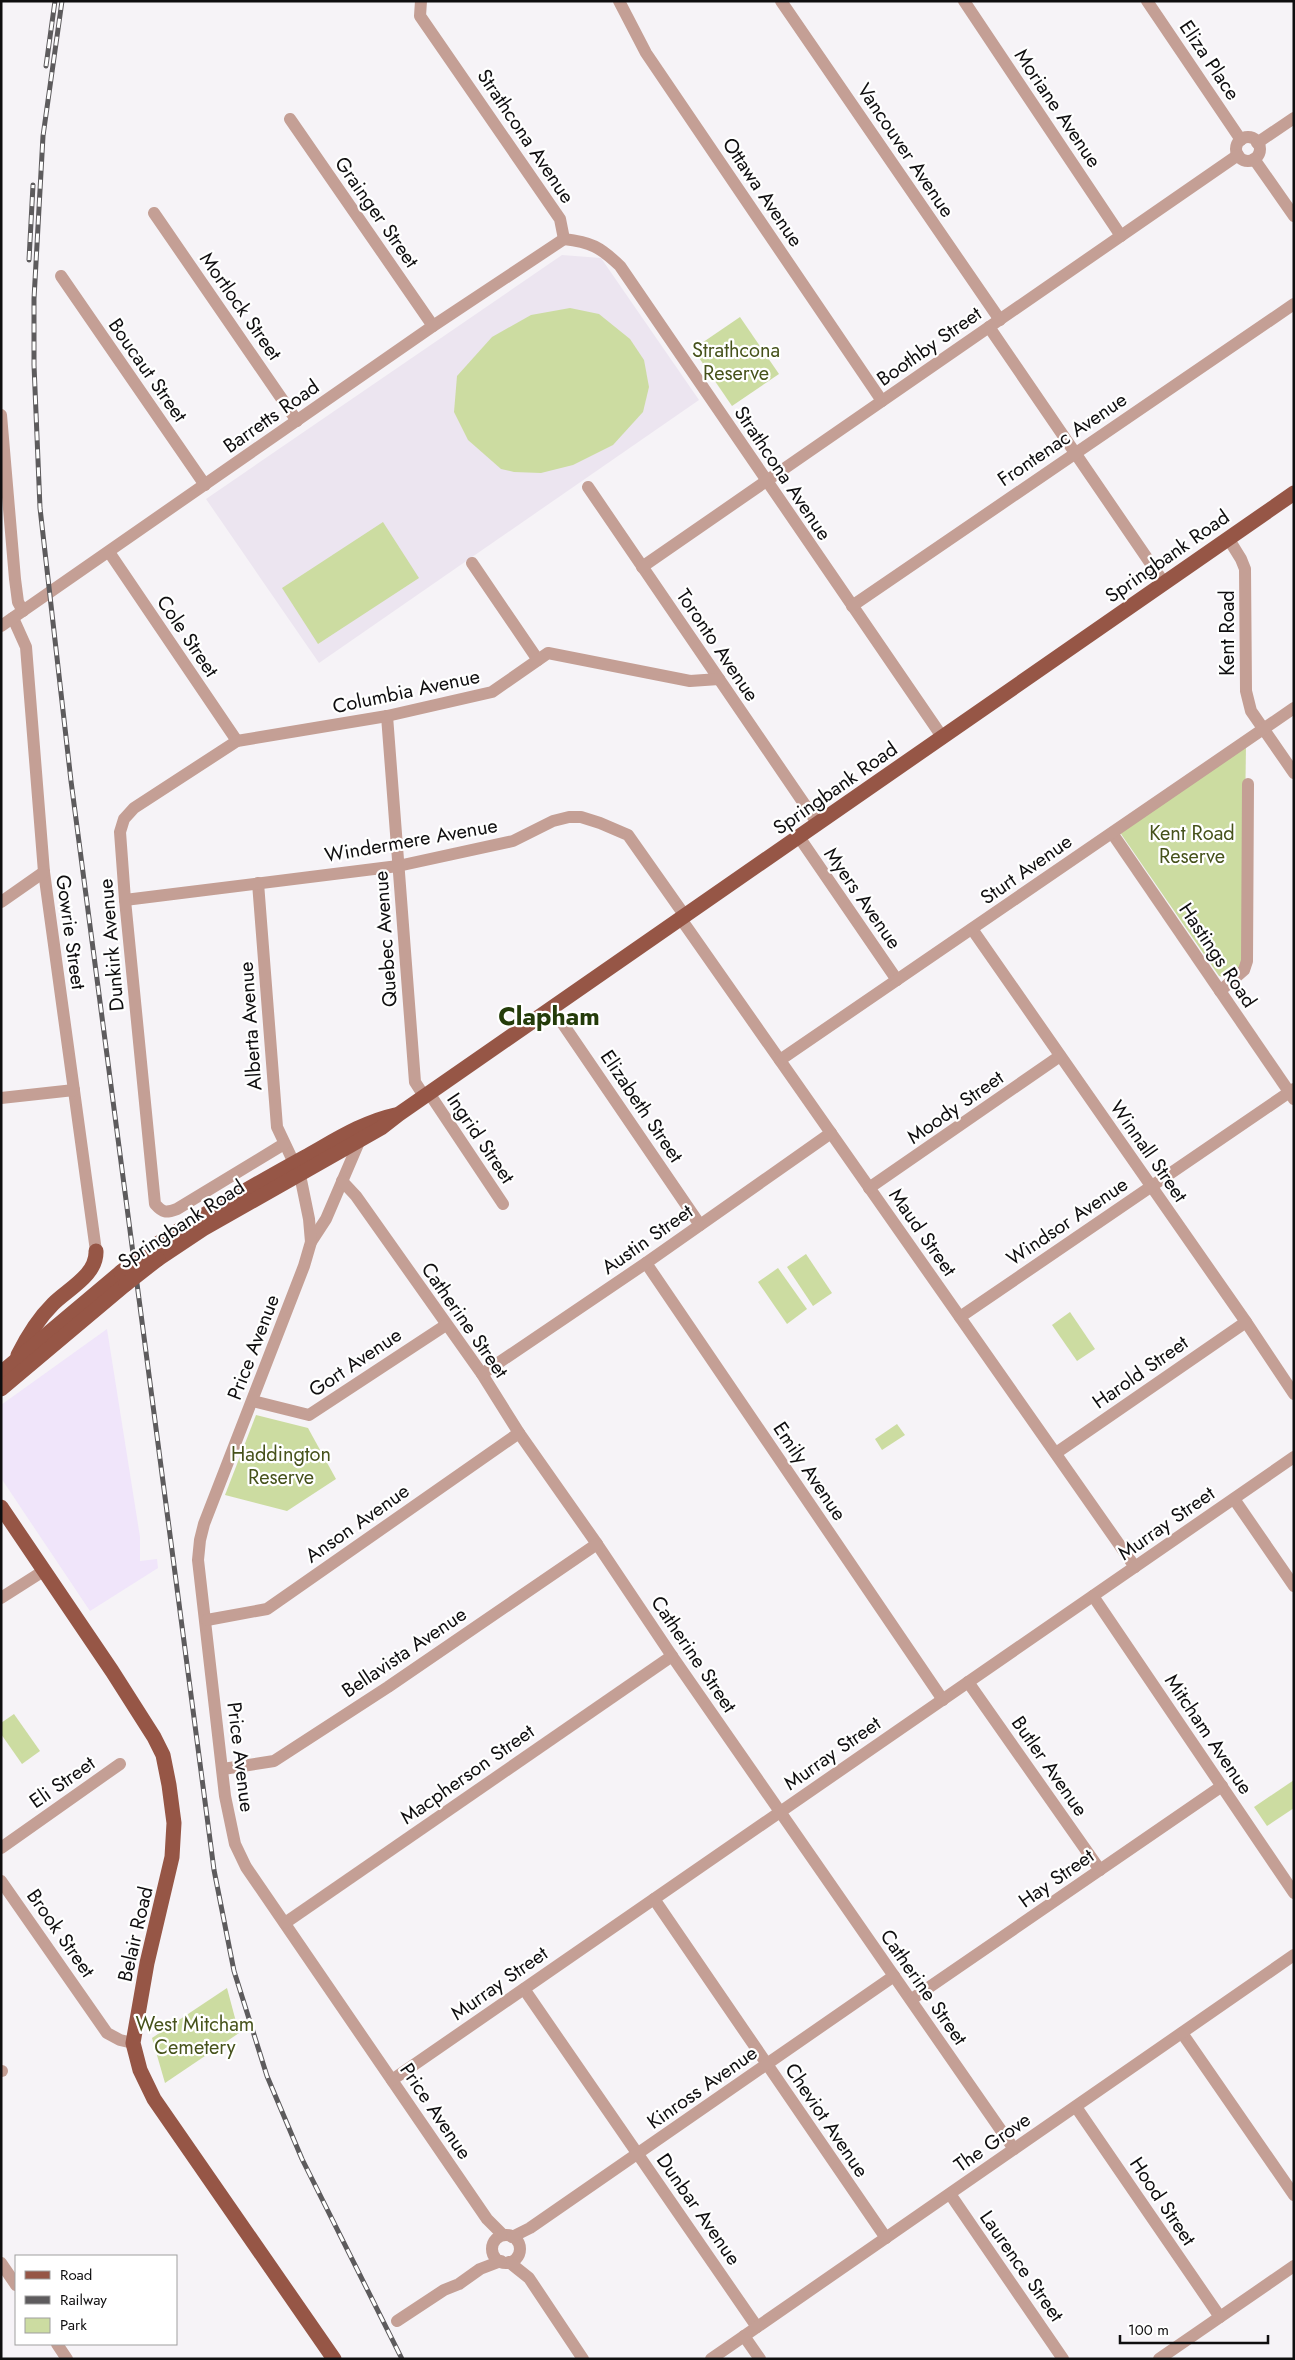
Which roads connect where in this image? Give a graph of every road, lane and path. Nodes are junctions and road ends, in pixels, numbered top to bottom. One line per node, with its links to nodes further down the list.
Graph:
1 (421, 1): 15 (street, Strathcona Avenue)
2 (619, 1): 20 (street, Ottawa Avenue)
3 (781, 1): 18 (street, Vancouver Avenue)
4 (964, 1): 14 (street, Moriane Avenue)
5 (1147, 1): 8 (street, Eliza Place)
6 (1294, 118): 9 (street)
7 (290, 119): 19 (street, Grainger Street)
8 (1241, 140): 9 (street); 10 (street)
9 (1257, 143): 11 (street)
10 (1238, 156): 11 (street); 14 (street, Boothby Street)
11 (1254, 159): 13 (street)
12 (154, 213): 22 (street, Mortlock Street)
13 (1294, 216)
14 (1122, 236): 18 (street, Boothby Street)
15 (564, 239): 19 (street, Barretts Road); 24 (street, Strathcona Avenue)
16 (61, 276): 25 (street, Boucaut Street)
17 (1294, 304): 23 (street, Frontenac Avenue)
18 (994, 324): 20 (street, Boothby Street); 23 (street, Vancouver Avenue)
19 (433, 326): 22 (street, Barretts Road)
20 (882, 401): 24 (street, Boothby Street)
21 (1, 415): 34 (street, Gowrie Street)
22 (297, 421): 25 (street, Barretts Road)
23 (1076, 453): 32 (street, Vancouver Avenue); 33 (street, Frontenac Avenue)
24 (766, 481): 31 (street, Boothby Street); 33 (street, Strathcona Avenue)
25 (205, 485): 29 (street, Barretts Road)
26 (588, 487): 31 (street, Toronto Avenue)
27 (1294, 493): 28 (main road, Springbank Road)
28 (1228, 538): 32 (main road, Springbank Road); 40 (street, Kent Road)
29 (109, 552): 34 (street, Barretts Road); 42 (street, Cole Street)
30 (472, 563): 36 (street)
31 (642, 567): 37 (street, Toronto Avenue)
32 (1164, 583): 41 (main road, Springbank Road)
33 (852, 606): 41 (street, Strathcona Avenue)
34 (18, 615): 35 (street, Barretts Road); 49 (street, Gowrie Street)
35 (1, 626)
36 (538, 660): 37 (street, Columbia Avenue); 39 (street, Columbia Avenue)
37 (719, 679): 45 (street, Toronto Avenue)
38 (1294, 708): 40 (street, Sturt Avenue)
39 (386, 716): 42 (street, Columbia Avenue); 48 (street, Quebec Avenue)
40 (1263, 729): 43 (street, Kent Road); 46 (street, Sturt Avenue)
41 (943, 738): 45 (main road, Springbank Road)
42 (237, 741): 51 (street, Dunkirk Avenue)
43 (1294, 773)
44 (1248, 784): 56 (street)
45 (818, 824): 47 (main road, Springbank Road)
46 (1112, 833): 54 (street, Sturt Avenue); 56 (street, Hastings Road)
47 (799, 837): 53 (main road, Springbank Road); 55 (street, Myers Avenue)
48 (398, 866): 50 (street, Windermere Avenue); 53 (street, Windermere Avenue); 62 (street, Quebec Avenue)
49 (44, 872): 52 (street); 60 (street, Gowrie Street)
50 (258, 883): 51 (street, Windermere Avenue); 67 (street, Alberta Avenue)
51 (125, 900): 72 (street, Dunkirk Avenue)
52 (1, 902)
53 (683, 917): 57 (main road, Springbank Road); 59 (street, Maud Street)
54 (972, 929): 55 (street, Sturt Avenue); 58 (street, Winnall Street)
55 (897, 980): 59 (street, Sturt Avenue)
56 (1220, 991): 61 (street, Hastings Road)
57 (552, 1008): 62 (main road, Springbank Road); 74 (street, Elizabeth Street)
58 (1060, 1056): 70 (street, Winnall Street); 71 (street, Moody Street)
59 (780, 1060): 65 (street, Maud Street)
60 (74, 1090): 63 (street); 76 (street, Gowrie Street)
61 (1292, 1093): 70 (street, Windsor Avenue)
62 (426, 1095): 64 (main road, Springbank Road); 73 (street, Ingrid Street)
63 (1, 1098)
64 (399, 1114): 66 (main road, Springbank Road); 68 (main road, Springbank Road)
65 (831, 1133): 71 (street, Maud Street); 74 (street, Austin Street)
66 (360, 1142): 68 (main road, Springbank Road); 69 (street, Price Avenue)
67 (284, 1144): 68 (street, Alberta Avenue); 72 (street, Springbank Road)
68 (297, 1169): 75 (street, Price Avenue); 78 (main road, Springbank Road, bridge)
69 (342, 1181): 75 (street, Price Avenue); 83 (street, Catherine Street)
70 (1151, 1186): 81 (street, Windsor Avenue); 82 (street, Winnall Street)
71 (869, 1188): 81 (street, Maud Street)
72 (155, 1204)
73 (503, 1204)
74 (700, 1225): 77 (street, Austin Street)
75 (311, 1242): 89 (street, Price Avenue)
76 (96, 1251): 79 (main road)
77 (646, 1263): 86 (street, Austin Street); 104 (street, Emily Avenue)
78 (123, 1278): 80 (main road, Springbank Road); 87 (main road, Springbank Road)
79 (76, 1284): 80 (main road); 84 (main road)
80 (98, 1290): 84 (main road, Springbank Road)
81 (960, 1317): 91 (street, Maud Street)
82 (1246, 1322): 88 (street, Winnall Street); 91 (street, Harold Street)
83 (446, 1325): 86 (street, Catherine Street); 89 (street, Gort Avenue)
84 (15, 1361): 85 (main road, Springbank Road)
85 (1, 1373)
86 (482, 1374): 90 (street, Catherine Street)
87 (1, 1388)
88 (1294, 1394)
89 (253, 1401): 101 (street, Price Avenue)
90 (519, 1433): 95 (street, Catherine Street); 101 (street, Anson Avenue)
91 (1056, 1453): 96 (street, Maud Street)
92 (1294, 1457): 93 (street, Murray Street)
93 (1234, 1499): 96 (street, Murray Street); 98 (street)
94 (1, 1507): 97 (main road, Belair Road)
95 (597, 1544): 102 (street, Catherine Street); 106 (street, Bellavista Avenue)
96 (1135, 1567): 99 (street, Murray Street)
97 (45, 1570): 100 (street); 120 (main road, Belair Road)
98 (1294, 1586)
99 (1093, 1596): 103 (street, Murray Street); 107 (street, Mitcham Avenue)
100 (1, 1598)
101 (207, 1620): 106 (street, Price Avenue)
102 (672, 1656): 108 (street, Catherine Street); 114 (street, Macpherson Street)
103 (968, 1682): 104 (street, Murray Street); 110 (street, Butler Avenue)
104 (943, 1700): 108 (street, Murray Street)
105 (120, 1764): 109 (street, Eli Street)
106 (223, 1769): 114 (street, Price Avenue)
107 (1222, 1786): 110 (street, Hay Street); 112 (street, Mitcham Avenue)
108 (780, 1812): 113 (street, Murray Street); 116 (street, Catherine Street)
109 (1, 1848)
110 (1100, 1870): 118 (street, Hay Street)
111 (1, 1881): 120 (street, Brook Street)
112 (1294, 1893)
113 (654, 1899): 117 (street, Murray Street); 121 (street, Cheviot Avenue)
114 (285, 1922): 122 (street, Price Avenue)
115 (1294, 1955): 119 (street, The Grove)
116 (894, 1976): 118 (street, Catherine Street); 121 (street, Kinross Avenue)
117 (524, 1989): 122 (street, Murray Street); 125 (street, Dunbar Avenue)
118 (912, 2000): 124 (street, Catherine Street)
119 (1182, 2033): 123 (street, The Grove); 127 (street)
120 (133, 2043): 142 (main road, Belair Road)
121 (767, 2065): 125 (street, Kinross Avenue); 128 (street, Cheviot Avenue)
122 (392, 2080): 129 (street, Price Avenue)
123 (1076, 2107): 124 (street, The Grove); 136 (street, Hood Street)
124 (1014, 2149): 126 (street, The Grove)
125 (638, 2154): 129 (street, Kinross Avenue); 138 (street, Dunbar Avenue)
126 (950, 2194): 128 (street, The Grove); 146 (street, Laurence Street)
127 (1294, 2195)
128 (886, 2238): 138 (street, The Grove)
129 (507, 2243): 130 (street); 130 (street, Price Avenue); 133 (street); 134 (street, Price Avenue)
130 (505, 2262): 133 (street); 134 (street, Price Avenue)
131 (1, 2264): 135 (street)
132 (1294, 2266): 136 (street)
133 (480, 2269): 137 (street)
134 (528, 2278): 143 (street, Price Avenue)
135 (15, 2284)
136 (1220, 2317): 147 (street)
137 (397, 2321)
138 (757, 2327): 139 (street, The Grove)
139 (744, 2336): 144 (street, The Grove); 145 (street)
140 (58, 2345): 141 (street)
141 (67, 2359)
142 (334, 2359)
143 (583, 2359)
144 (711, 2359)
145 (760, 2359)
146 (1064, 2359)
147 (1159, 2359)

